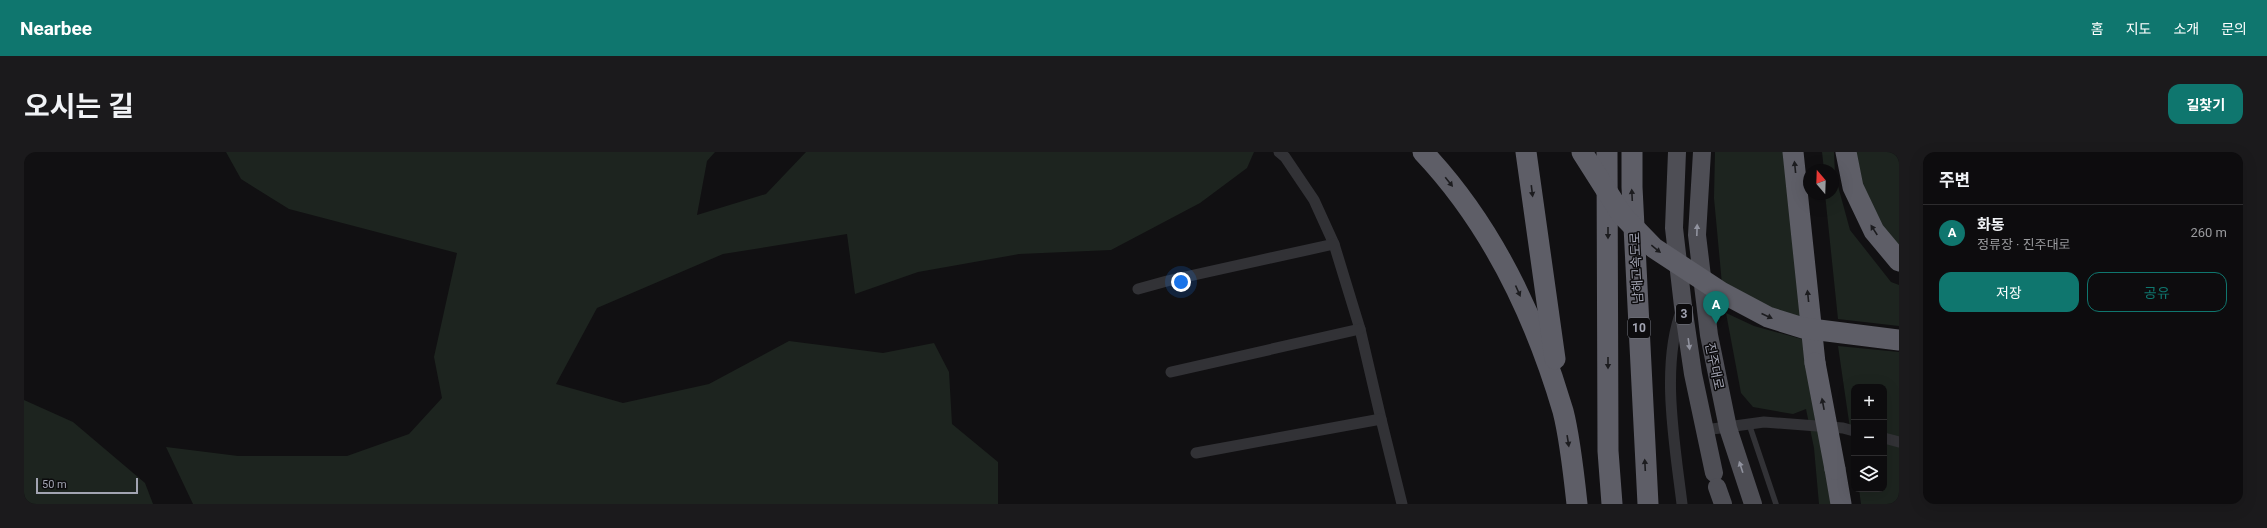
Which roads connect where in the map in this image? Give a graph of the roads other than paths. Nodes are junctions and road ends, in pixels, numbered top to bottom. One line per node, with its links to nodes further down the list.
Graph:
1 (1279, 152): 11 (street)
2 (1424, 152): 18 (highway, one-way to 18)
3 (1526, 152): 18 (highway, one-way to 18)
4 (1582, 152): 16 (highway, one-way to 16, bridge)
5 (1606, 152): 29 (highway, 남해고속도로, one-way to 29)
6 (1632, 152): 30 (highway, 남해고속도로 / 10, one-way to 6)
7 (1677, 152): 14 (main road, 진주대로 / 3)
8 (1702, 152): 21 (main road, 진주대로 / 3, one-way to 8)
9 (1793, 152): 35 (highway, one-way to 9, bridge)
10 (1846, 152): 12 (highway, one-way to 10)
11 (1334, 244): 13 (street); 15 (street)
12 (1899, 260)
13 (1138, 289)
14 (1683, 306): 22 (main road, 진주대로 / 3, one-way to 22); 31 (street)
15 (1360, 329): 17 (street); 19 (street)
16 (1899, 340)
17 (1171, 372)
18 (1563, 412): 27 (highway, one-way to 27)
19 (1381, 419): 26 (street); 28 (street)
20 (1749, 423): 21 (street); 23 (street); 34 (lane)
21 (1728, 428): 22 (street); 33 (main road, 진주대로 / 3, one-way to 21)
22 (1705, 430): 32 (main road, 진주대로 / 3)
23 (1851, 430)
24 (1887, 439): 25 (street)
25 (1899, 442)
26 (1196, 453)
27 (1577, 500)
28 (1402, 504)
29 (1612, 504)
30 (1648, 504)
31 (1682, 504)
32 (1723, 504)
33 (1753, 504)
34 (1776, 504)
35 (1841, 504)

